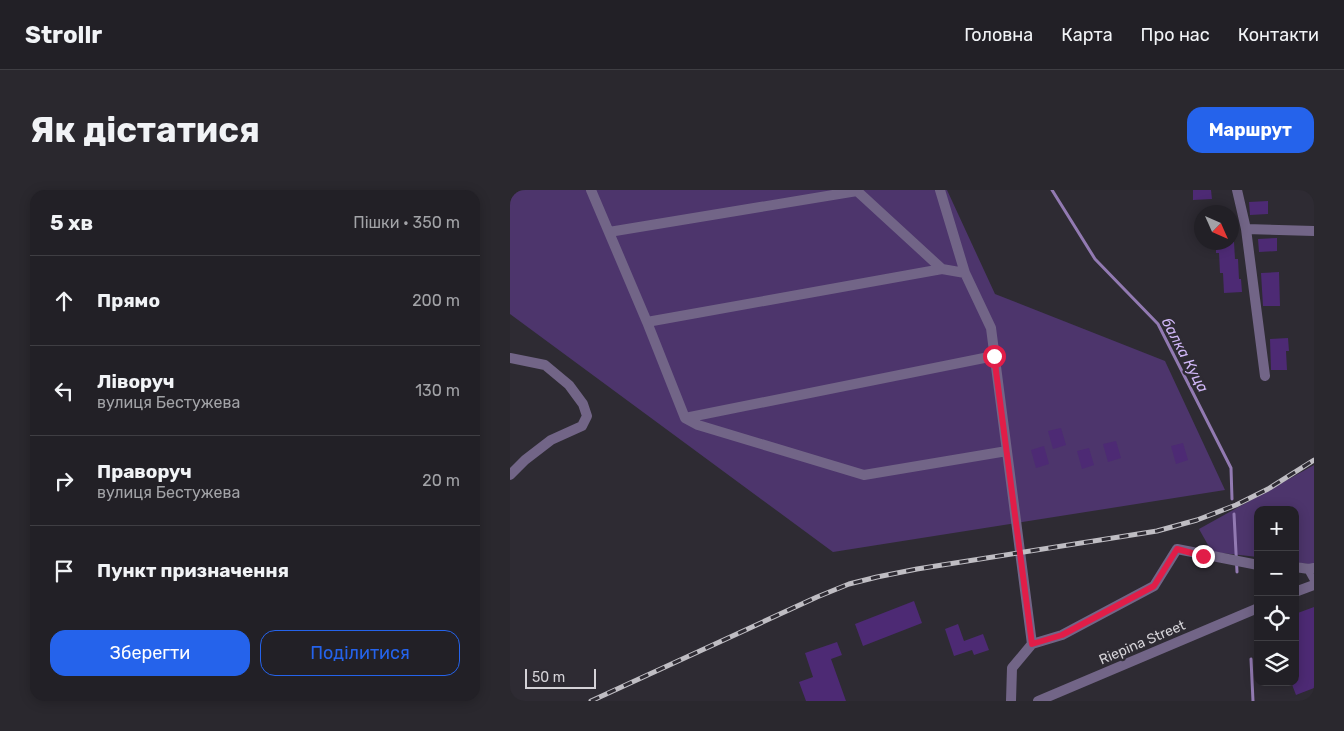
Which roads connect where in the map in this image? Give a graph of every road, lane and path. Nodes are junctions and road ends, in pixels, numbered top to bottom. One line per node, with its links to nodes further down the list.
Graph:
1 (591, 190): 7 (street)
2 (856, 190): 7 (street); 8 (street)
3 (940, 190): 9 (street)
4 (1237, 190): 5 (street)
5 (1246, 229): 6 (street); 13 (street)
6 (1314, 231)
7 (609, 232): 10 (street)
8 (942, 269): 9 (street); 10 (street)
9 (965, 273): 11 (street)
10 (647, 322): 14 (street)
11 (994, 356): 14 (street); 15 (street)
12 (510, 358): 16 (street)
13 (1265, 376)
14 (684, 418): 15 (street)
15 (1007, 451): 23 (street)
16 (510, 476)
17 (1254, 564): 23 (street)
18 (1299, 568): 19 (street)
19 (1313, 572)
20 (1314, 585): 21 (street)
21 (1299, 591)
22 (1254, 610): 25 (street, Riepina Street)
23 (1032, 644): 24 (street)
24 (1011, 701)
25 (1038, 701)

